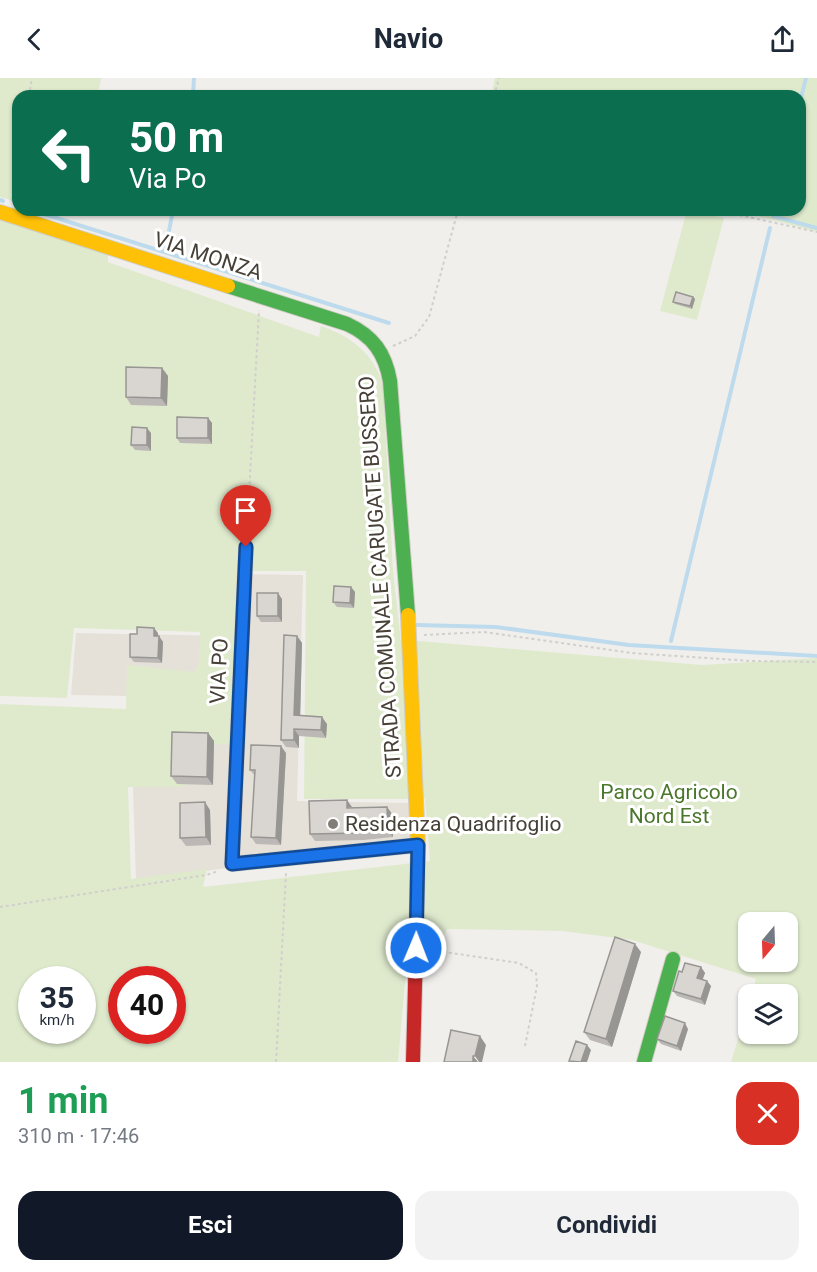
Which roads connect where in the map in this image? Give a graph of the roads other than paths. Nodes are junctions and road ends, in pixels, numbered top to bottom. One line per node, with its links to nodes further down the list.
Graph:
1 (12, 216): 2 (street, VIA MONZA)
2 (382, 352): 4 (street, STRADA COMUNALE CARUGATE BUSSERO)
3 (246, 547): 4 (street, VIA PO)
4 (418, 845): 6 (street, STRADA COMUNALE CARUGATE BUSSERO)
5 (673, 959): 7 (street)
6 (413, 1062)
7 (644, 1062)

